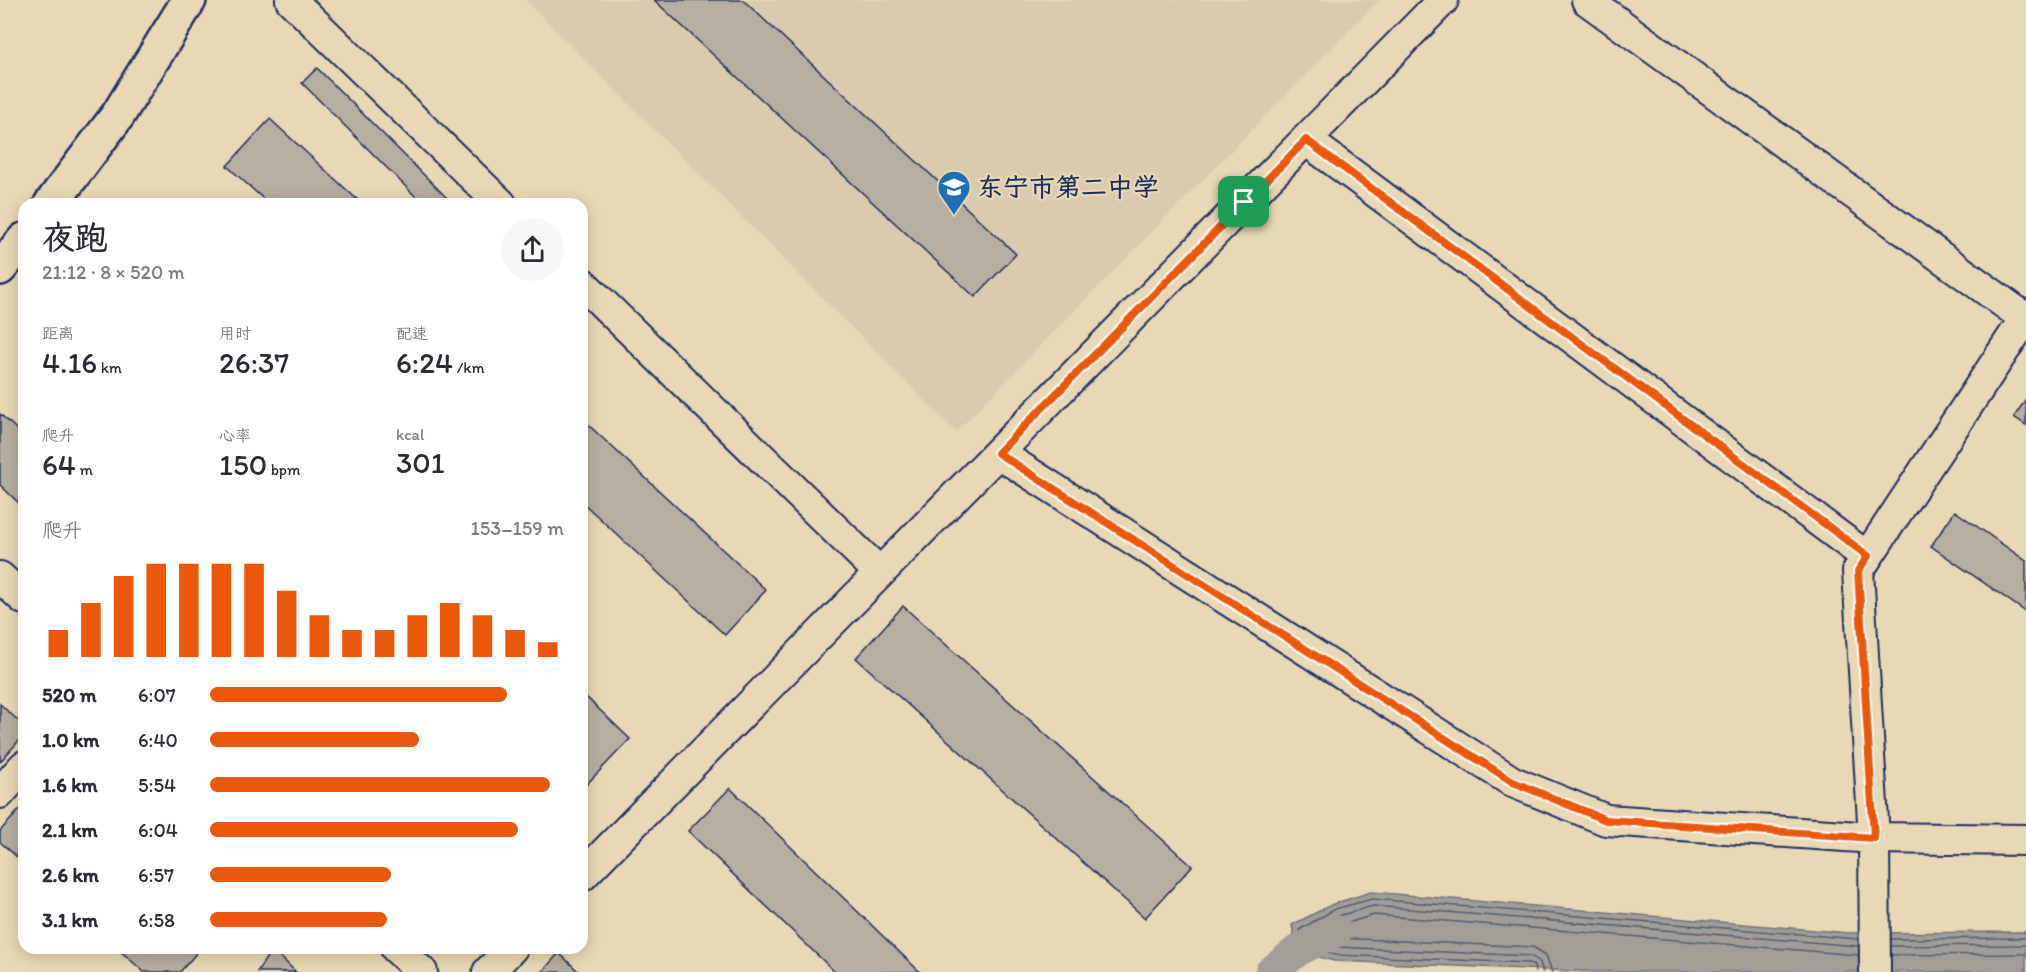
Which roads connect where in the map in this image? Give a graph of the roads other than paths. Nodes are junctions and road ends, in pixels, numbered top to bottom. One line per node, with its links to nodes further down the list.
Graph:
1 (189, 0): 6 (main road)
2 (291, 0): 7 (street)
3 (1443, 0): 5 (street)
4 (1587, 0): 11 (street)
5 (1306, 140): 12 (street); 13 (street)
6 (56, 198)
7 (492, 198)
8 (18, 247): 9 (main road)
9 (0, 268)
10 (588, 289): 14 (street)
11 (2026, 318): 13 (street)
12 (998, 453): 14 (street); 19 (street)
13 (1868, 556): 19 (street)
14 (880, 573): 21 (street)
15 (0, 577): 16 (street)
16 (18, 593)
17 (18, 773): 18 (street)
18 (0, 793)
19 (1874, 838): 20 (street); 26 (street)
20 (2026, 840)
21 (588, 870)
22 (402, 954): 24 (street)
23 (506, 954): 25 (street)
24 (422, 972)
25 (488, 972)
26 (1875, 972)

